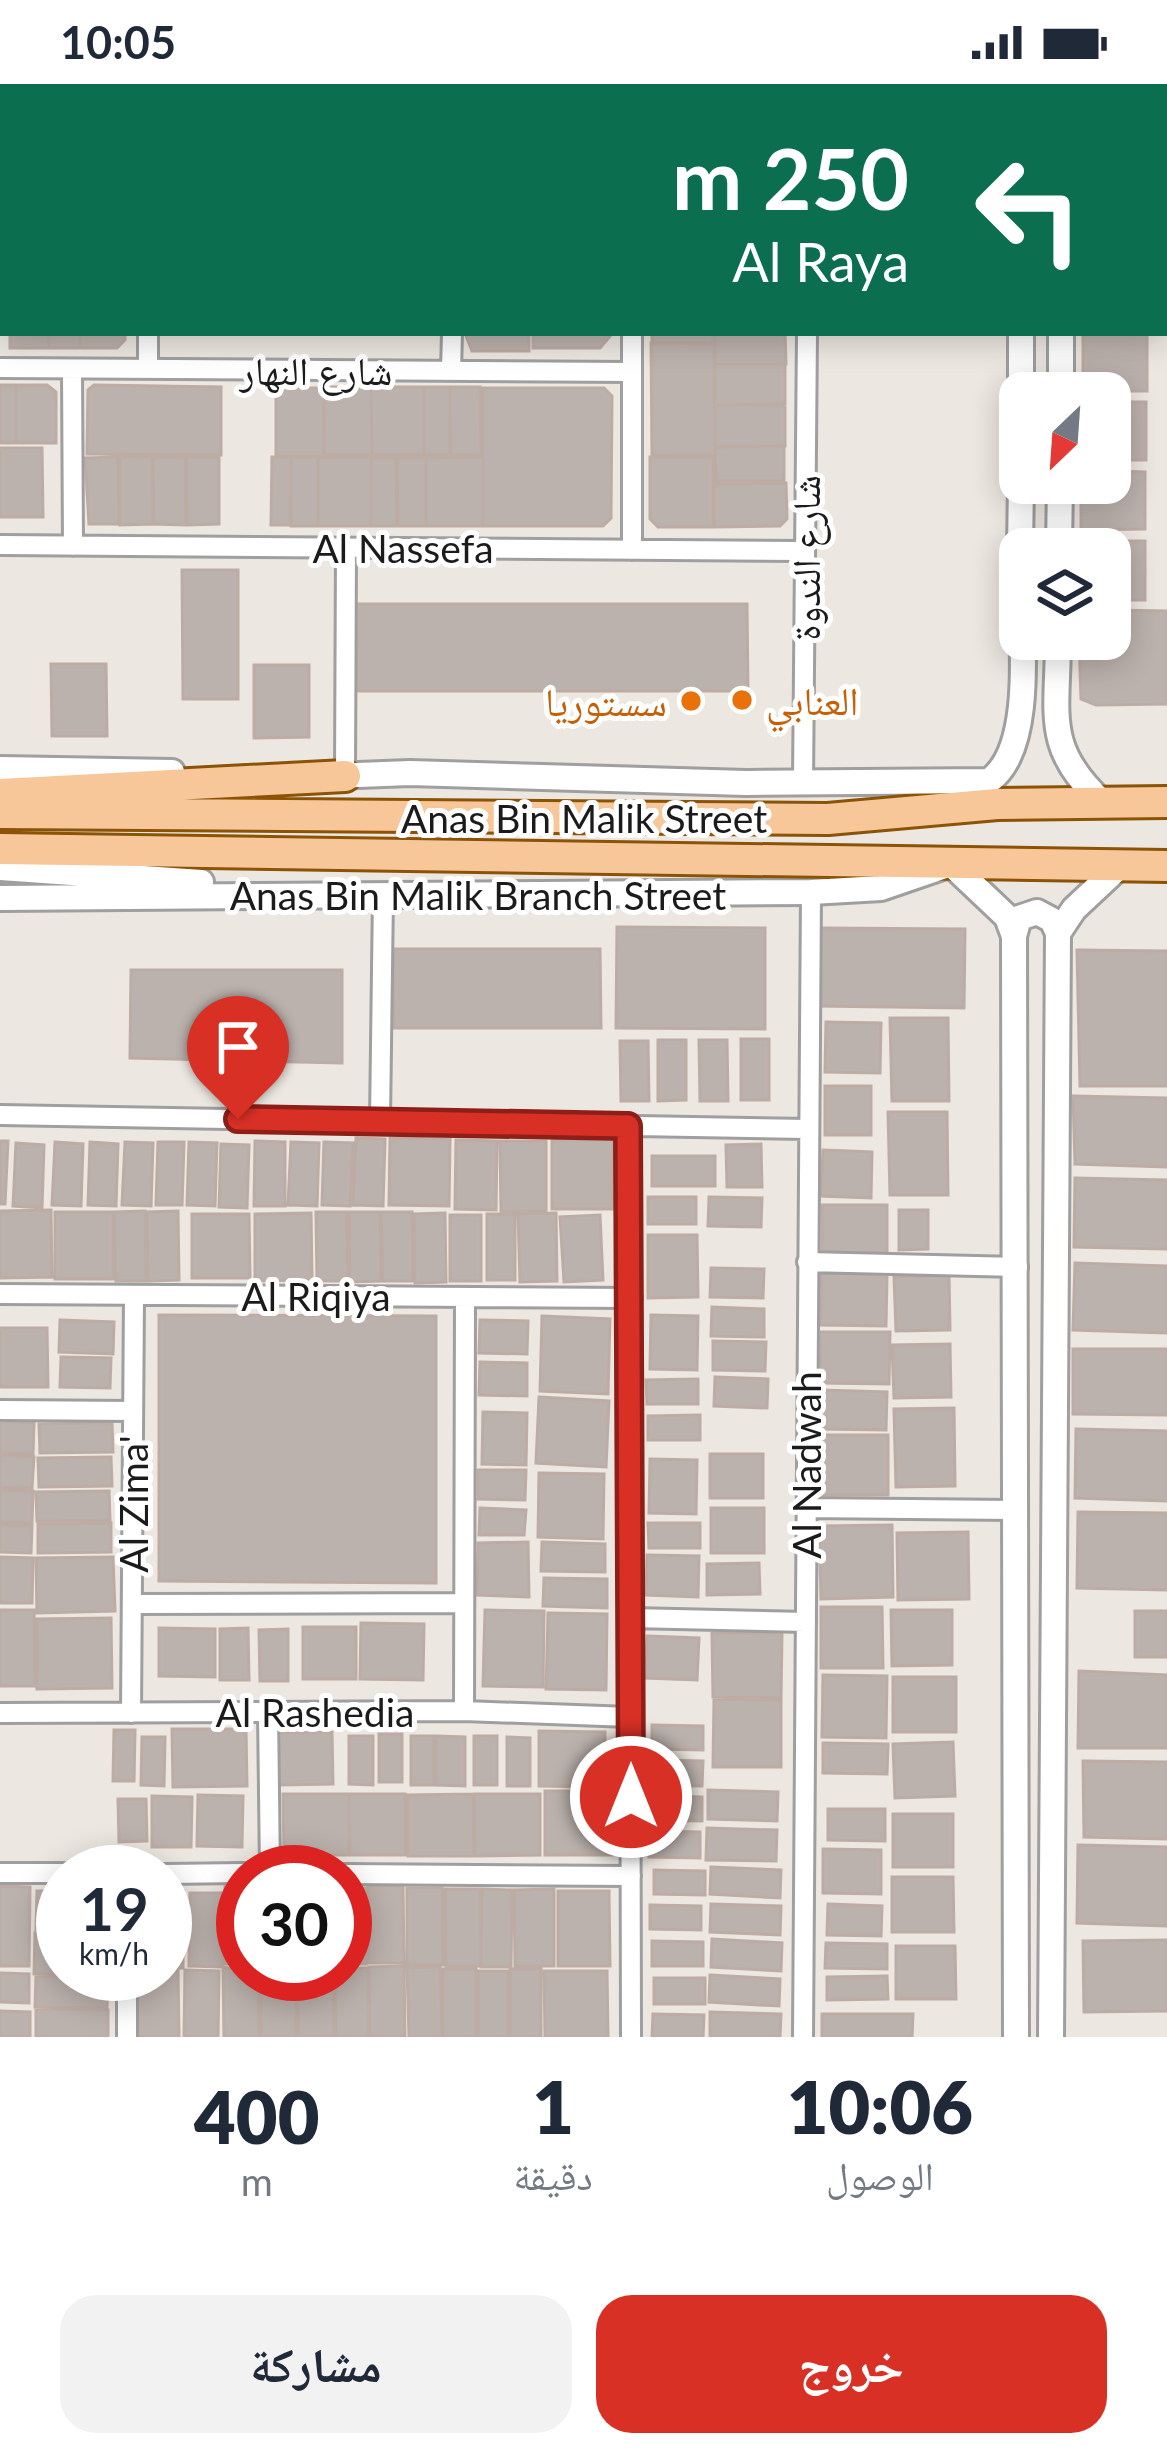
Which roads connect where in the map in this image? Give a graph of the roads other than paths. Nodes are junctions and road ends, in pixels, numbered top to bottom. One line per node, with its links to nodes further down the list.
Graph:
1 (148, 336): 9 (street)
2 (452, 336): 10 (street)
3 (632, 336): 11 (street)
4 (806, 336): 18 (street, شارع الندوة)
5 (1022, 336): 12 (street)
6 (1061, 336): 13 (street)
7 (0, 368): 8 (street, شارع النهار)
8 (72, 369): 9 (street, شارع النهار); 15 (street)
9 (148, 369): 10 (street, شارع النهار)
10 (452, 371): 11 (street, شارع النهار)
11 (632, 372): 17 (street)
12 (1021, 372)
13 (1060, 372)
14 (0, 545): 15 (street, Al Nassefa)
15 (73, 546): 16 (street, Al Nassefa)
16 (346, 548): 17 (street, Al Nassefa); 22 (street)
17 (632, 550): 18 (street, Al Nassefa)
18 (805, 551): 24 (street, شارع الندوة)
19 (1019, 660): 24 (street)
20 (1058, 660): 26 (street)
21 (0, 769): 22 (street)
22 (345, 776): 23 (street); 25 (main road)
23 (746, 783): 24 (street); 28 (street)
24 (803, 783)
25 (0, 794)
26 (1102, 802): 27 (main road, Anas Bin Malik Street); 28 (main road, Anas Bin Malik Street)
27 (1167, 802)
28 (997, 804): 29 (main road, Anas Bin Malik Street)
29 (0, 813)
30 (0, 849): 31 (main road)
31 (951, 864): 32 (main road); 35 (street, Anas Bin Malik Branch Street); 39 (street)
32 (1120, 866): 33 (main road); 38 (street)
33 (1167, 866)
34 (0, 868): 36 (street)
35 (811, 892): 36 (street, Anas Bin Malik Branch Street); 43 (street, Al Nadwah)
36 (383, 896): 37 (street, Anas Bin Malik Branch Street); 41 (street)
37 (0, 898)
38 (1058, 933): 39 (street); 59 (street)
39 (1014, 937): 45 (street)
40 (0, 1115): 41 (street)
41 (380, 1121): 42 (street)
42 (628, 1126): 43 (street); 49 (street)
43 (808, 1129): 44 (street, Al Nadwah)
44 (807, 1262): 45 (street); 52 (street, Al Nadwah)
45 (1018, 1267): 53 (street)
46 (0, 1294): 47 (street, Al Riqiya)
47 (134, 1295): 48 (street, Al Riqiya); 51 (street, Al Zima')
48 (465, 1297): 49 (street, Al Riqiya); 54 (street)
49 (632, 1298): 56 (street)
50 (0, 1410): 51 (street)
51 (133, 1411): 55 (street, Al Zima')
52 (806, 1508): 53 (street); 57 (street, Al Nadwah)
53 (1015, 1510): 58 (street)
54 (464, 1603): 55 (street); 62 (street)
55 (132, 1604): 65 (street, Al Zima')
56 (631, 1618): 57 (street); 66 (street)
57 (806, 1622): 75 (street, Al Nadwah)
58 (1017, 1643): 59 (street); 61 (street)
59 (1056, 1646): 60 (street)
60 (1057, 1697): 61 (street); 77 (street)
61 (1018, 1698): 76 (street)
62 (464, 1711): 63 (street, Al Rashedia); 66 (street, Al Rashedia)
63 (268, 1712): 65 (street, Al Rashedia); 67 (street)
64 (0, 1713): 65 (street, Al Rashedia)
65 (131, 1713)
66 (630, 1717): 71 (street)
67 (269, 1845)
68 (0, 1873): 69 (street)
69 (36, 1873)
70 (372, 1874): 71 (street)
71 (631, 1876): 74 (street)
72 (127, 2001): 73 (street)
73 (127, 2037)
74 (631, 2037)
75 (803, 2037)
76 (1016, 2037)
77 (1051, 2037)

